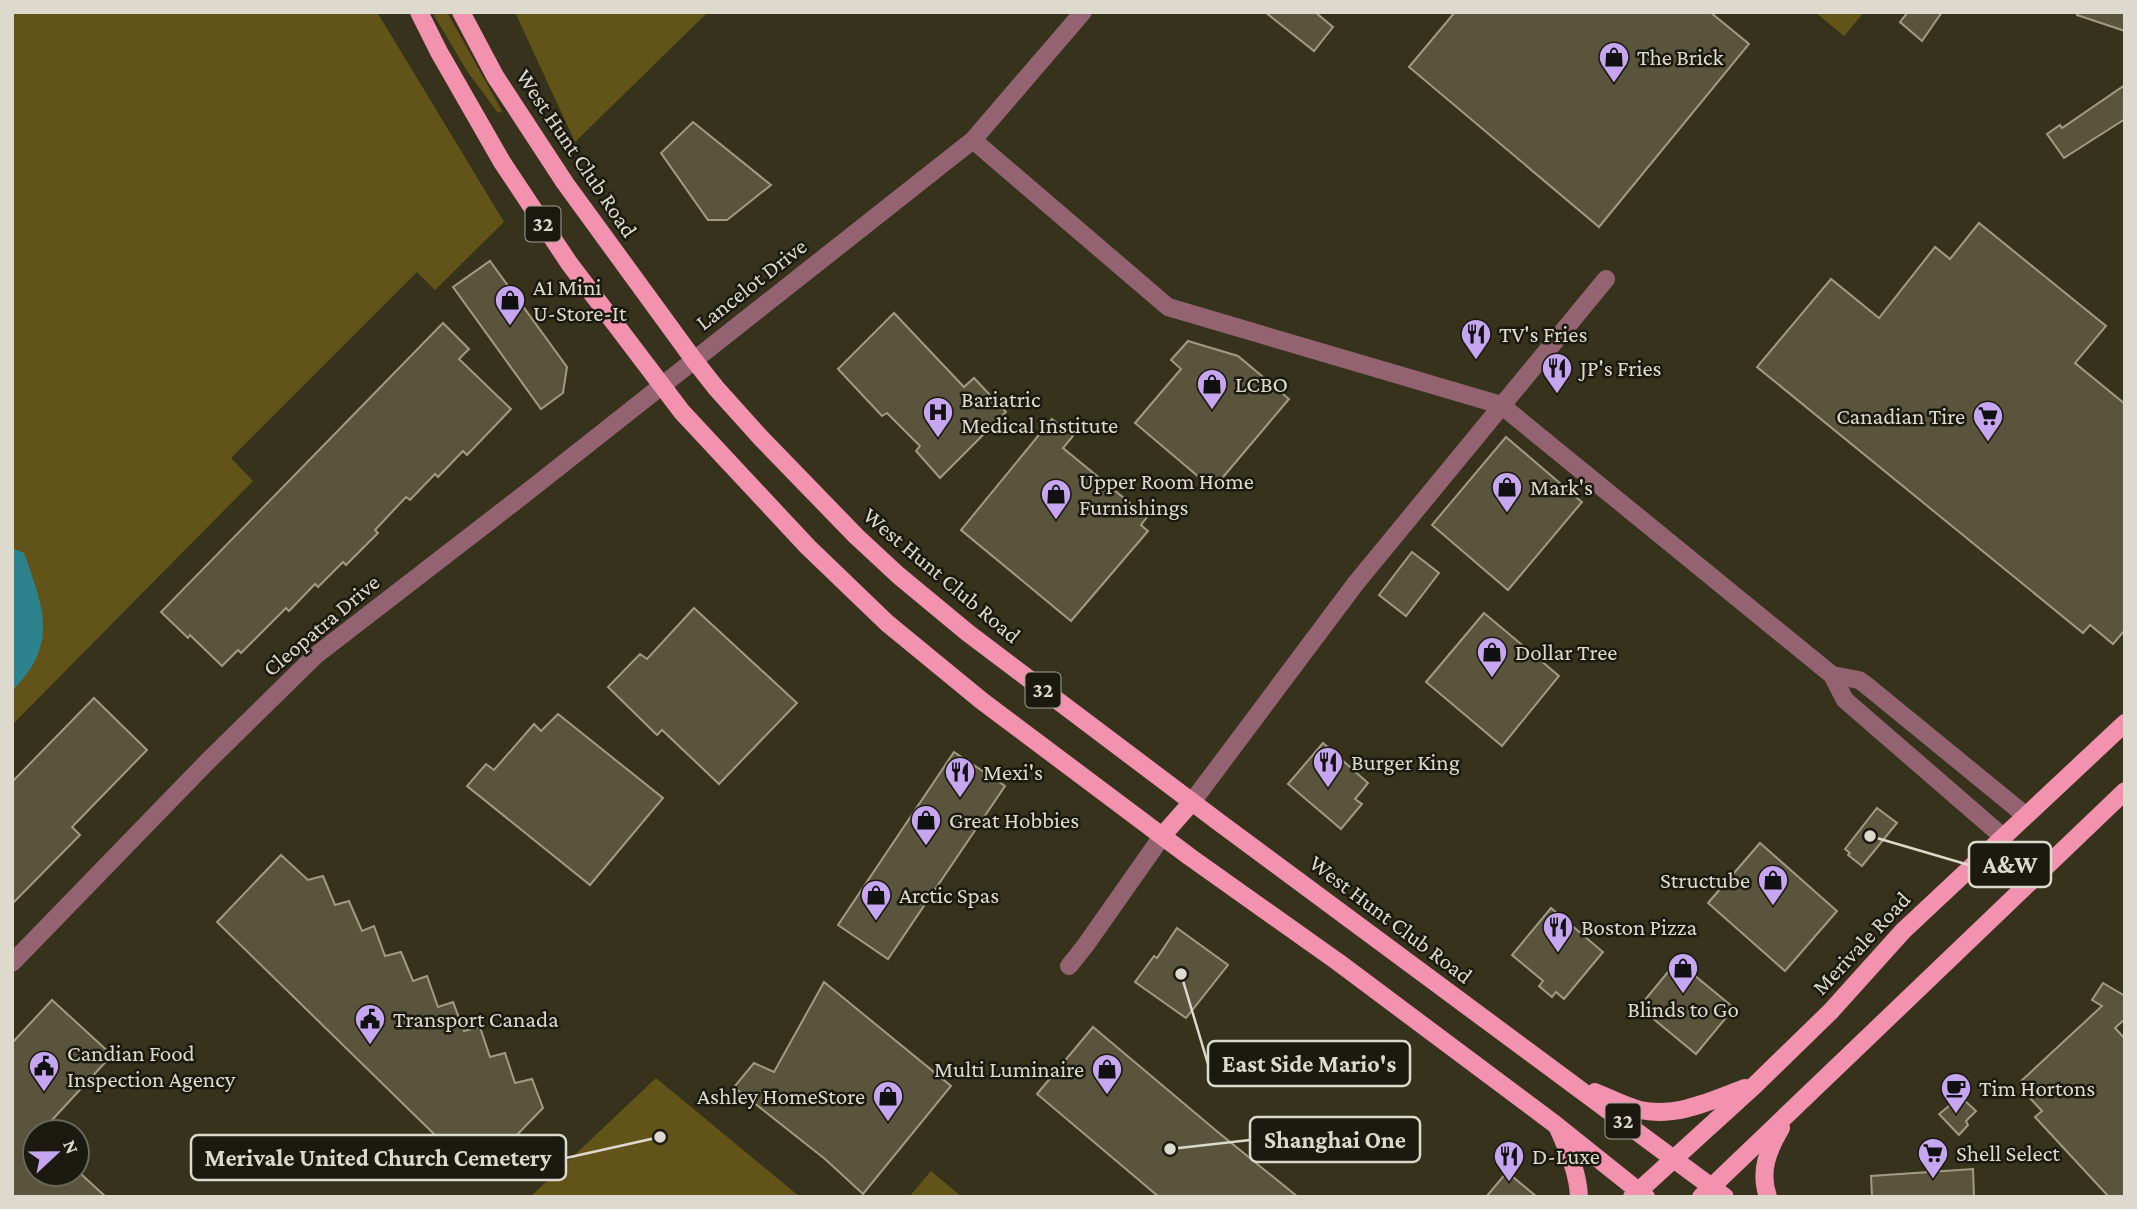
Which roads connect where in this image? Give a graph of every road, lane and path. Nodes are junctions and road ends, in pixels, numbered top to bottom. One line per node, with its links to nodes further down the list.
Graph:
1 (419, 12): 7 (main road, 32)
2 (461, 12): 6 (main road, West Hunt Club Road / 32)
3 (1083, 12): 4 (street, Lancelot Drive)
4 (973, 140): 6 (street, Lancelot Drive); 8 (street)
5 (1606, 279): 8 (street)
6 (694, 360): 7 (street, Cleopatra Drive); 12 (main road, West Hunt Club Road / 32)
7 (663, 386): 14 (main road, 32); 16 (street, Cleopatra Drive)
8 (1501, 405): 9 (street); 12 (street)
9 (1832, 675): 13 (street); 15 (street)
10 (2125, 723): 13 (main road, Merivale Road)
11 (2125, 791): 20 (main road)
12 (1192, 802): 14 (main road); 18 (main road, West Hunt Club Road / 32)
13 (2025, 815): 15 (main road, Merivale Road)
14 (1163, 835): 17 (street); 21 (main road, 32)
15 (2002, 836): 19 (main road, Merivale Road)
16 (12, 963)
17 (1069, 966)
18 (1573, 1084): 19 (main road); 22 (main road, West Hunt Club Road / 32)
19 (1755, 1085): 22 (main road, Merivale Road)
20 (1793, 1108): 23 (main road); 26 (main road)
21 (1556, 1125): 24 (main road, 32); 25 (main road)
22 (1674, 1158): 23 (main road, West Hunt Club Road / 32); 24 (main road, Merivale Road)
23 (1713, 1193)
24 (1639, 1195)
25 (1579, 1197)
26 (1768, 1197)

